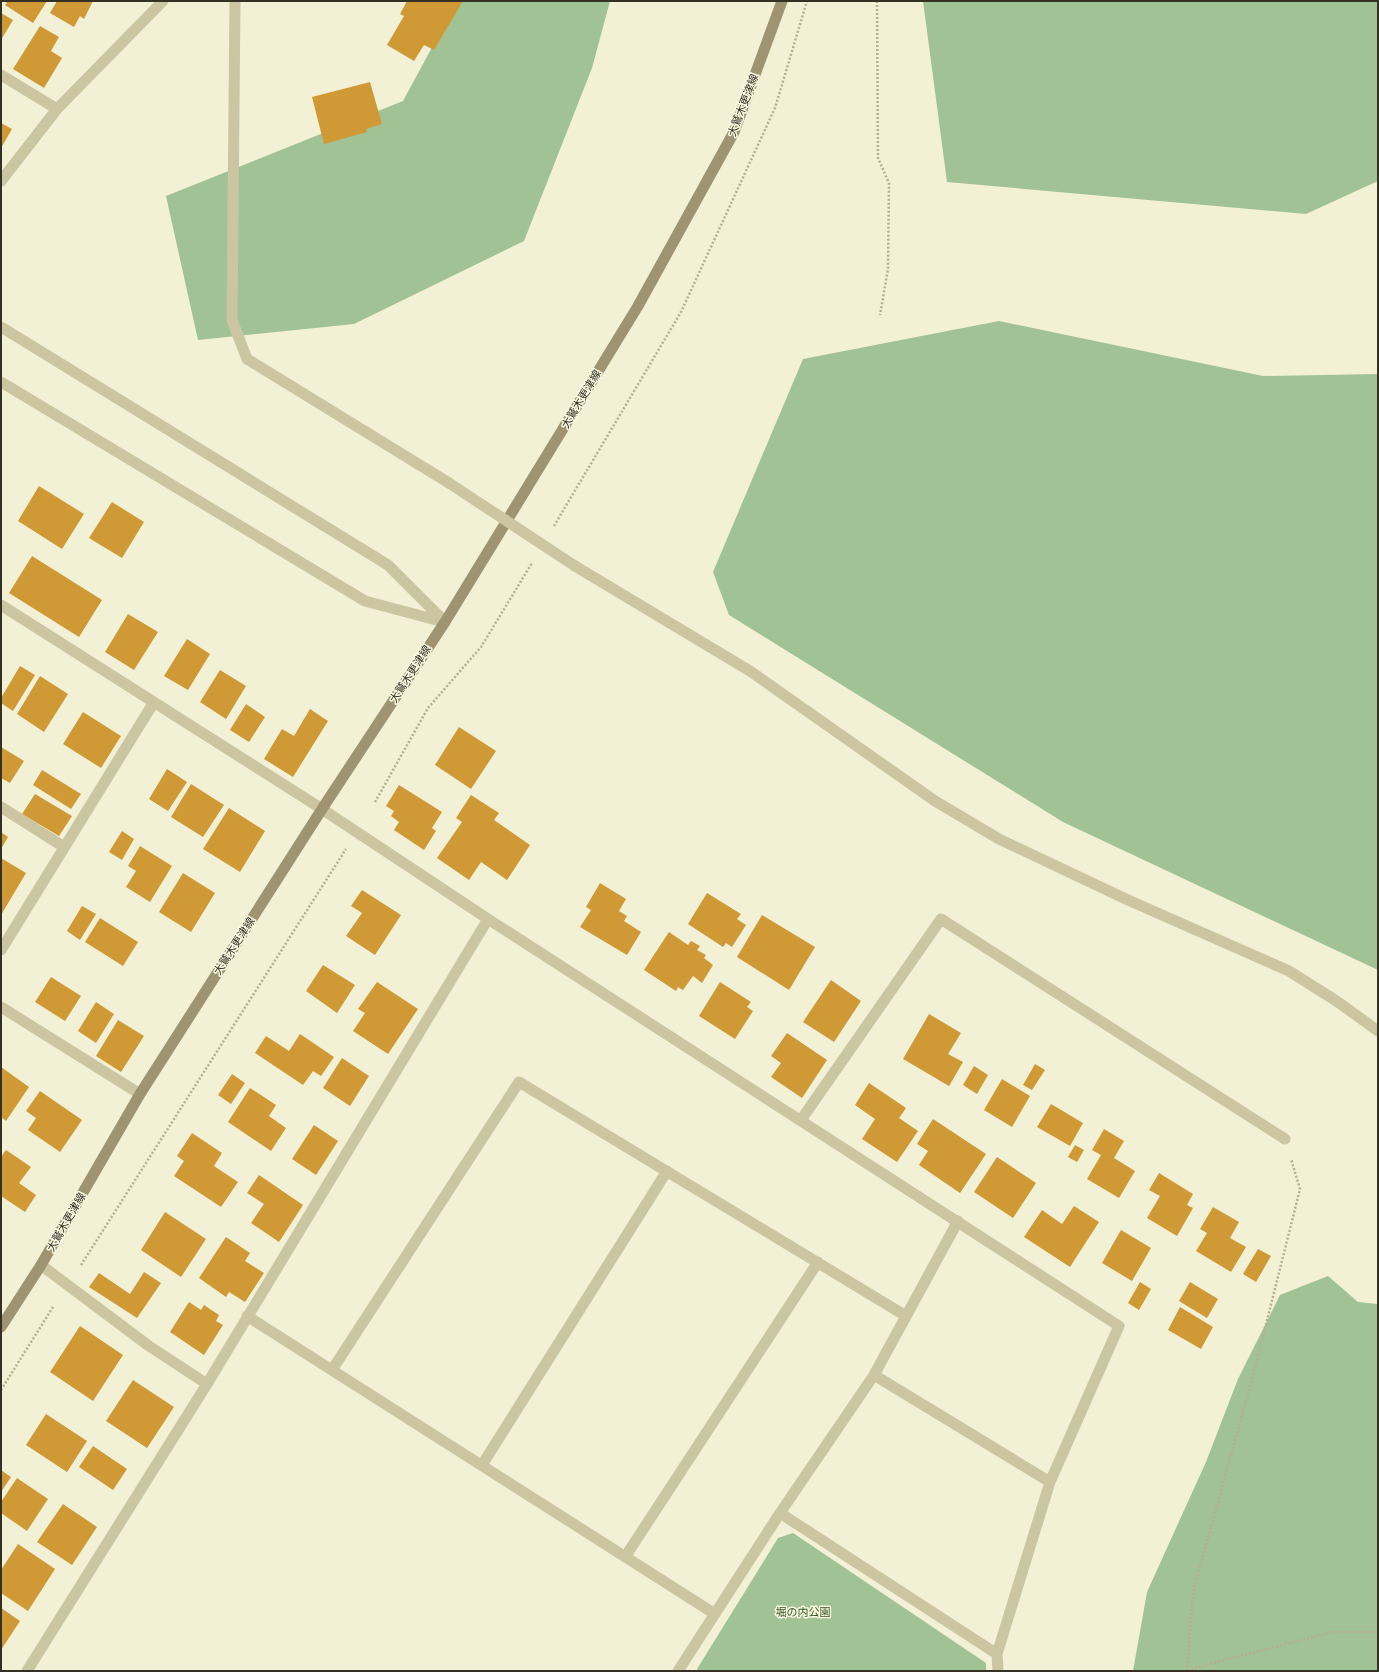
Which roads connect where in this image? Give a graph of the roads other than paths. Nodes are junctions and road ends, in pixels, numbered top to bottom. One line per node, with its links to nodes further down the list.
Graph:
1 (163, 1): 5 (street)
2 (235, 1): 18 (street, bridge)
3 (782, 1): 10 (main road, 大鷲木更津線)
4 (1, 74): 5 (street)
5 (57, 109): 6 (street)
6 (1, 181)
7 (1, 327): 10 (street)
8 (1, 382): 10 (street)
9 (1, 605): 11 (street)
10 (445, 622): 13 (main road, 大鷲木更津線)
11 (154, 702): 13 (street); 14 (street)
12 (1, 807): 14 (street)
13 (322, 809): 15 (street); 19 (main road, 大鷲木更津線)
14 (64, 847): 16 (street)
15 (488, 919): 20 (street); 26 (street)
16 (1, 950)
17 (1, 1007): 19 (street)
18 (1378, 1030)
19 (140, 1094): 25 (main road, 大鷲木更津線)
20 (801, 1120): 21 (street); 23 (street)
21 (1285, 1139)
22 (667, 1171): 24 (street); 29 (street); 32 (street)
23 (958, 1221): 27 (street); 33 (street)
24 (818, 1262): 27 (street); 35 (street)
25 (41, 1265): 28 (main road, 大鷲木更津線); 31 (street)
26 (247, 1316): 29 (street); 31 (street)
27 (906, 1316): 30 (street)
28 (1, 1327)
29 (332, 1370): 32 (street)
30 (874, 1375): 33 (street); 34 (street)
31 (207, 1384): 38 (street)
32 (482, 1465): 35 (street)
33 (1050, 1482): 37 (street)
34 (780, 1513): 36 (street); 37 (street)
35 (624, 1557): 36 (street)
36 (715, 1614): 39 (street)
37 (997, 1654): 40 (street)
38 (27, 1671)
39 (678, 1671)
40 (998, 1671)

